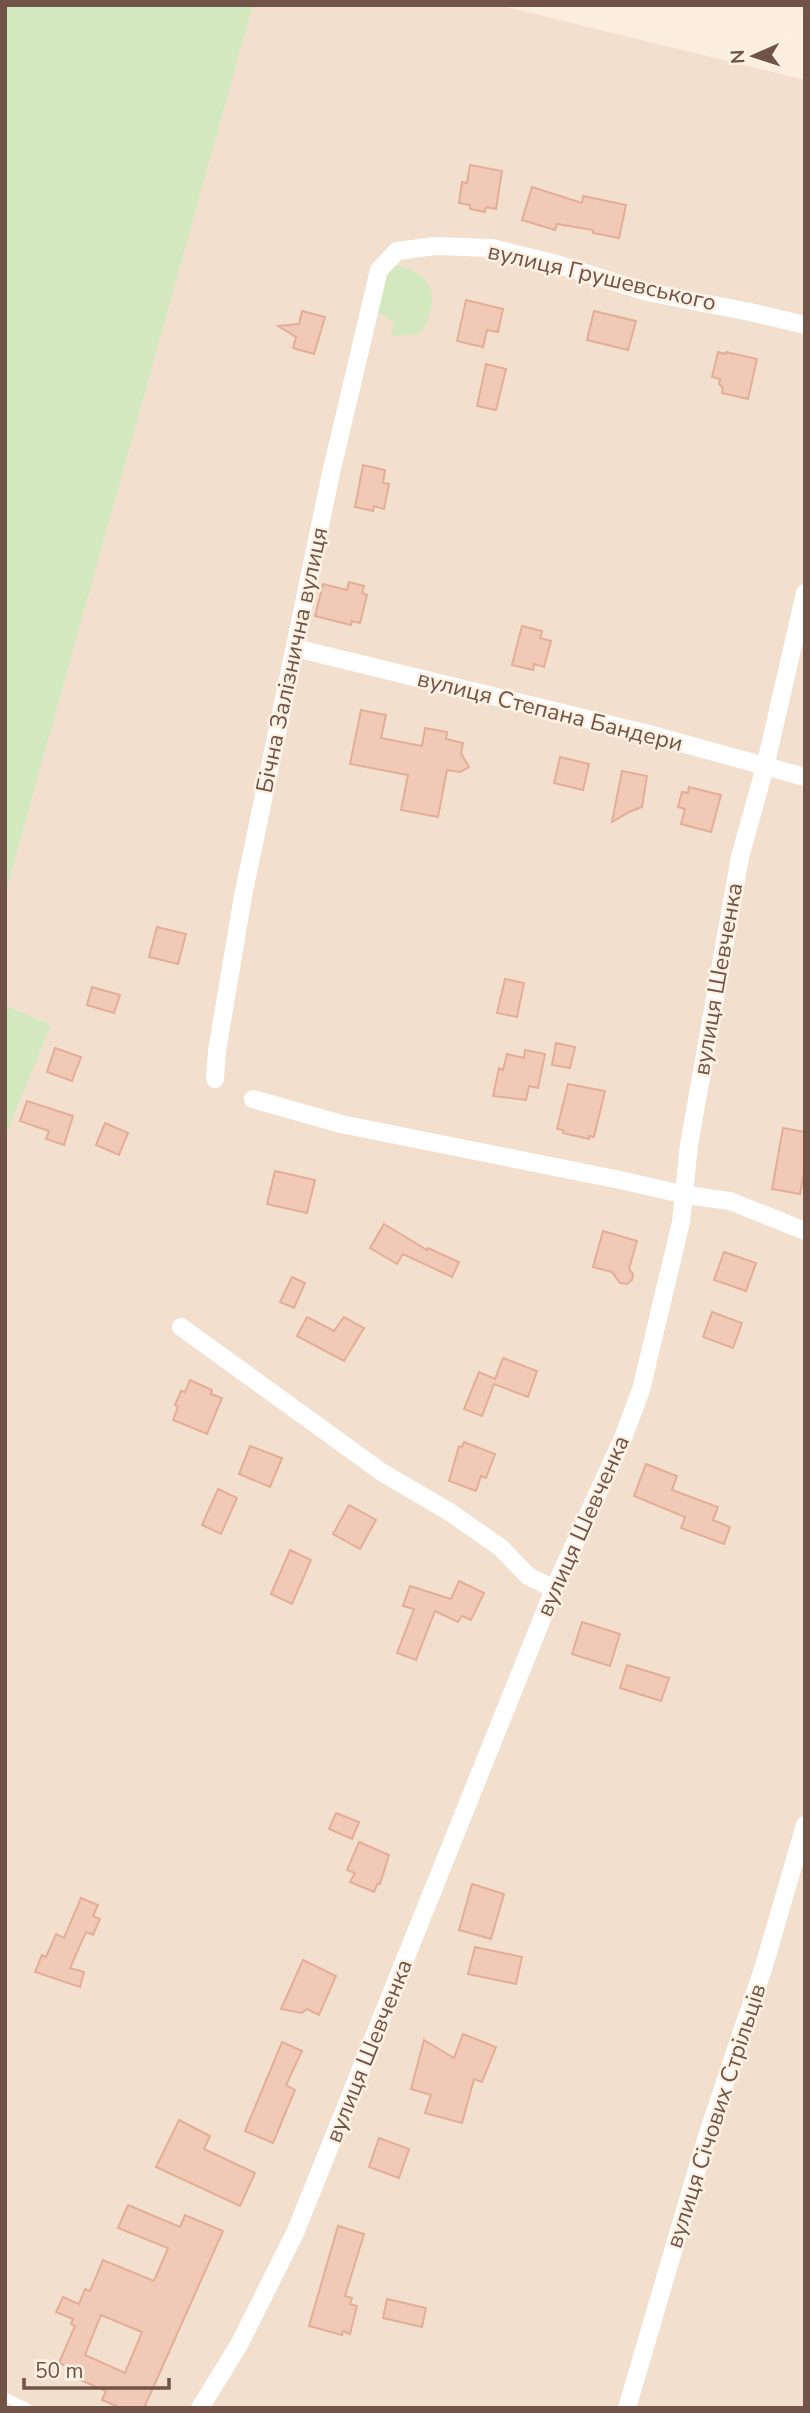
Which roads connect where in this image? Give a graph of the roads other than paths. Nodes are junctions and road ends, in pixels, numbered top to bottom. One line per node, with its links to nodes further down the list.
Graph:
1 (397, 251): 2 (street, вулиця Грушевського); 4 (street, Бічна Залізнична вулиця)
2 (805, 325)
3 (805, 593): 5 (street, вулиця Шевченка)
4 (295, 648): 5 (street, вулиця Степана Бандери); 7 (street, Бічна Залізнична вулиця)
5 (765, 767): 6 (street, вулиця Степана Бандери); 9 (street, вулиця Шевченка)
6 (805, 777)
7 (215, 1079)
8 (253, 1099): 9 (street)
9 (685, 1195): 10 (street); 12 (street, вулиця Шевченка)
10 (805, 1231)
11 (181, 1327): 12 (street)
12 (554, 1589): 16 (street, вулиця Шевченка)
13 (805, 1825): 17 (street, вулиця Січових Стрільців)
14 (5, 2397): 15 (lane)
15 (27, 2408)
16 (200, 2408)
17 (627, 2408)

